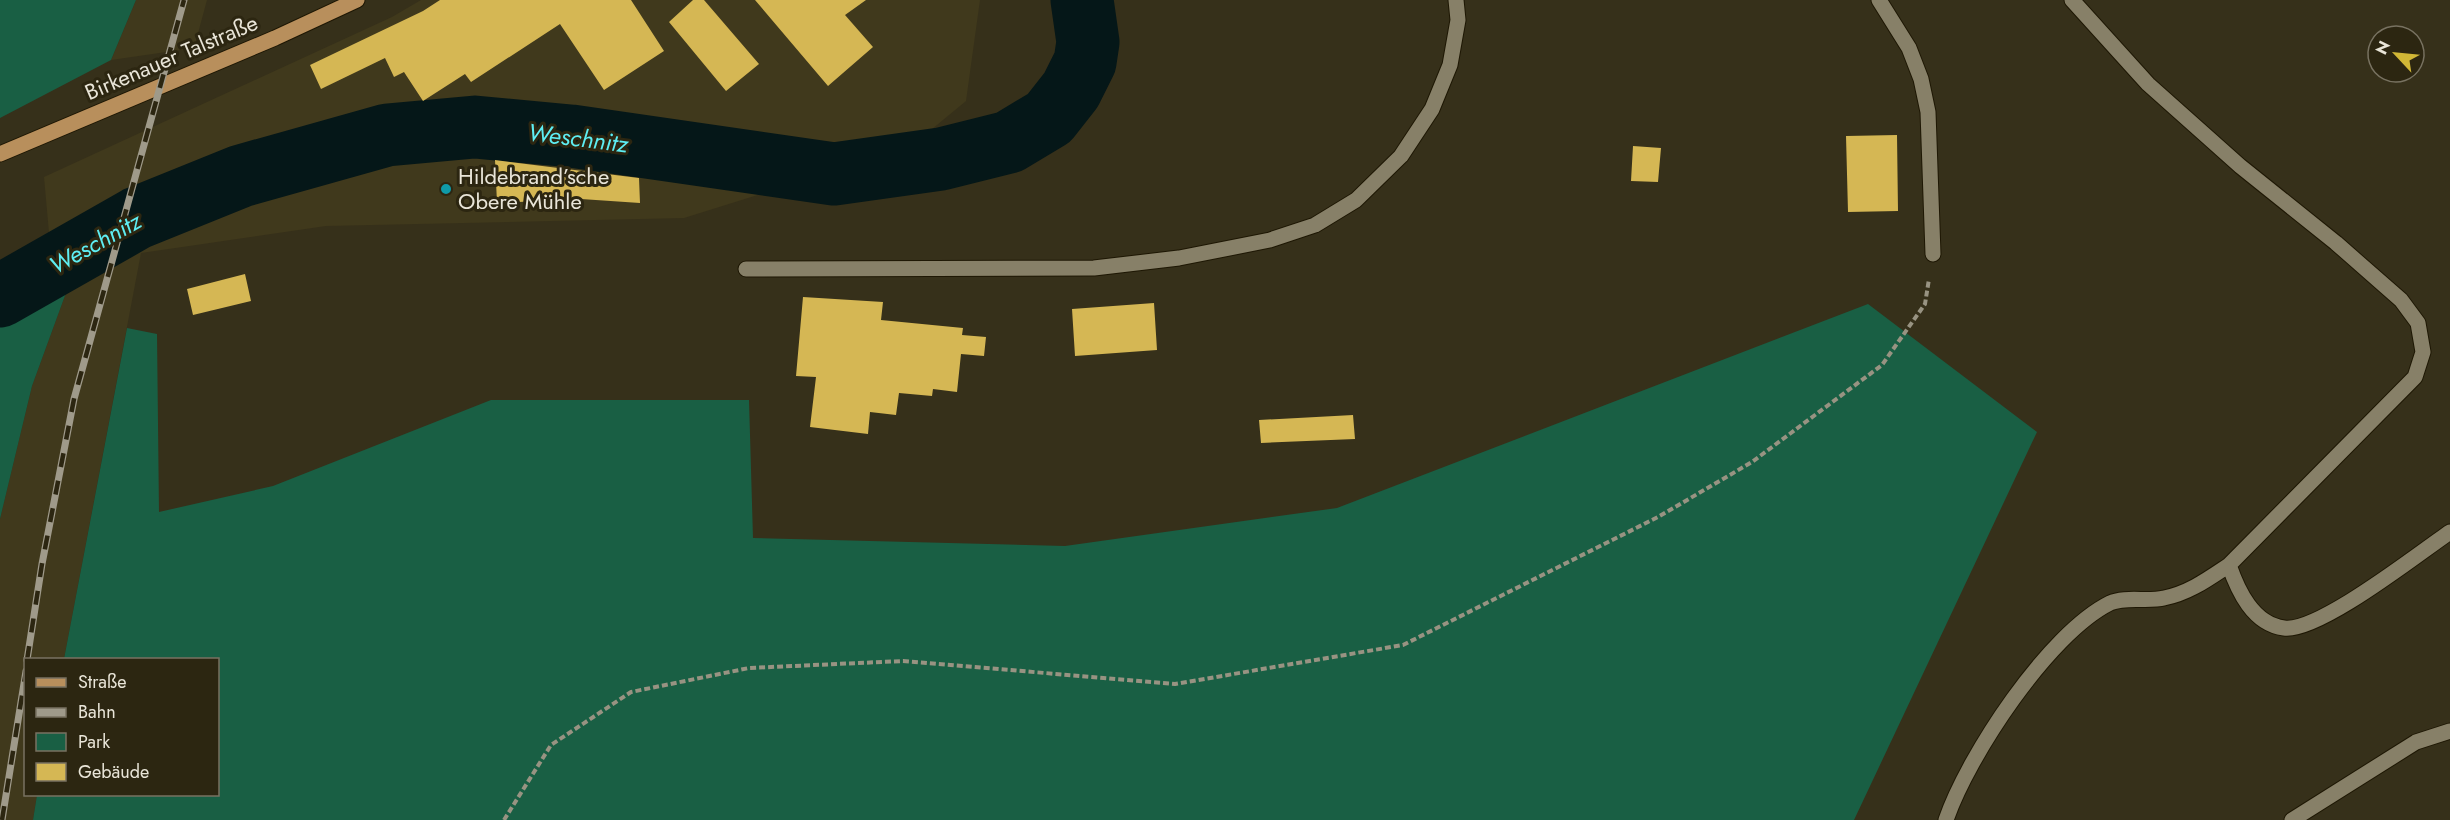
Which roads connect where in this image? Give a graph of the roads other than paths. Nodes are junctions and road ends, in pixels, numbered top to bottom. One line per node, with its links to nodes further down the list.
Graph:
1 (357, 0): 5 (main road, Birkenauer Talstraße)
2 (1456, 0): 7 (lane)
3 (1879, 0): 6 (lane)
4 (2072, 0): 9 (lane)
5 (0, 154)
6 (1933, 254)
7 (746, 269)
8 (2450, 532): 9 (lane)
9 (2229, 566): 11 (lane)
10 (2450, 731): 12 (lane)
11 (1947, 820)
12 (2292, 820)

